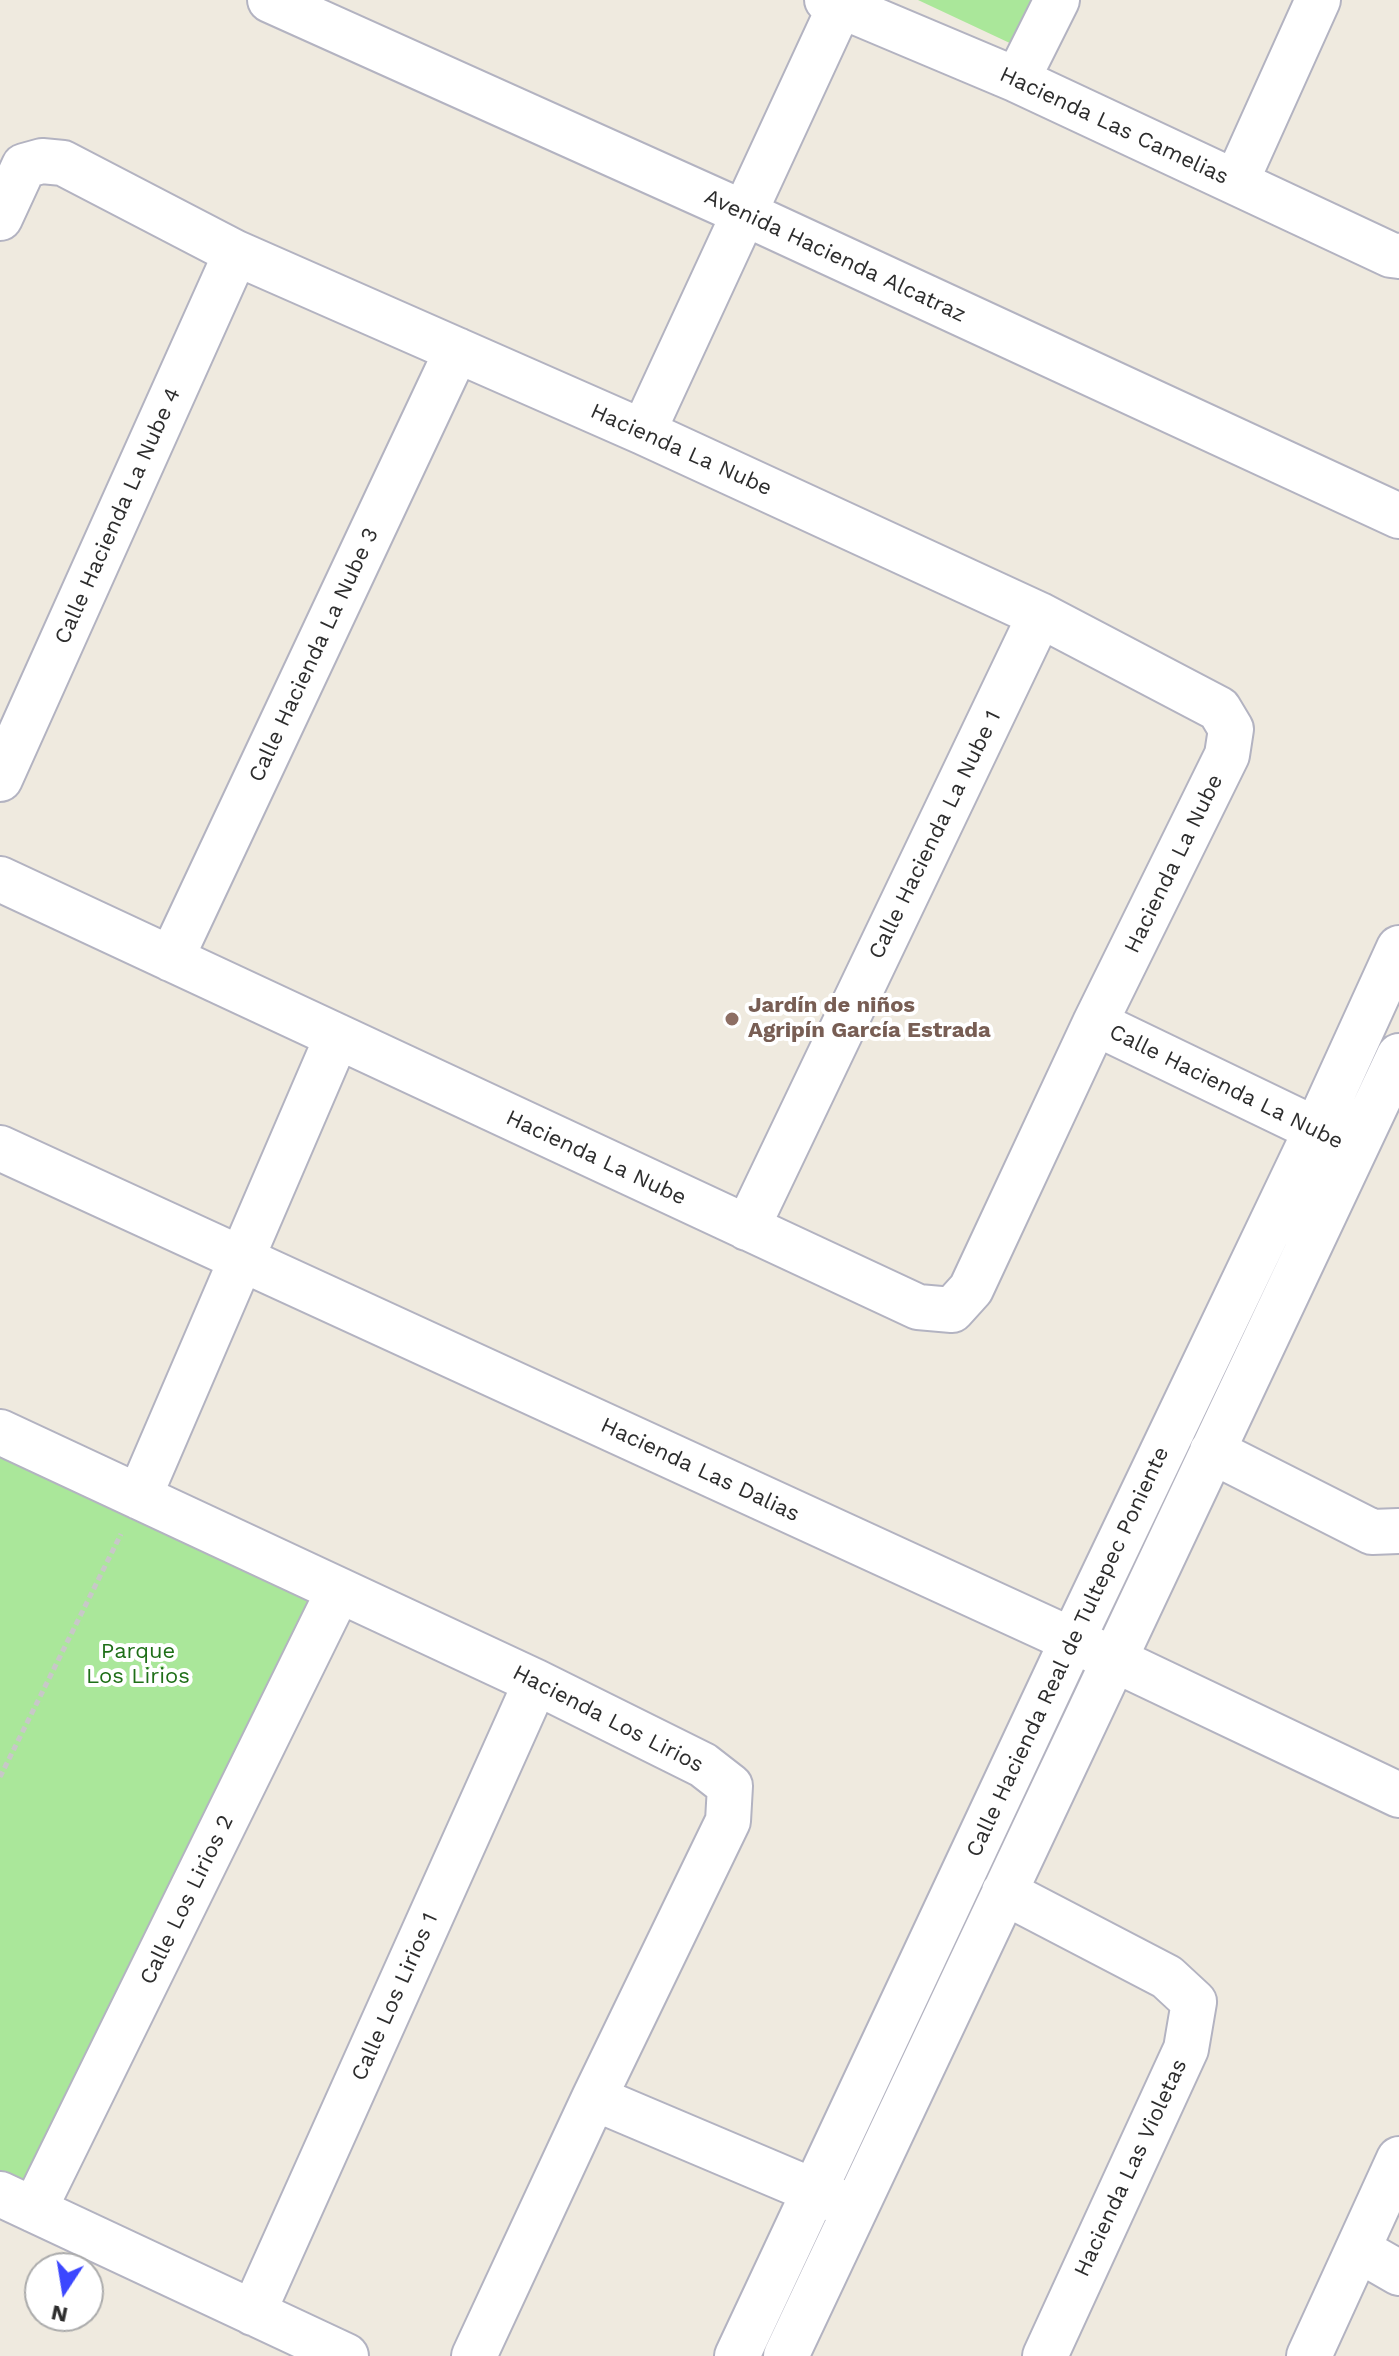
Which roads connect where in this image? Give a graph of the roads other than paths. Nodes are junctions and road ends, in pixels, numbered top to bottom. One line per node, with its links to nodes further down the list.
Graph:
1 (270, 0): 7 (street, Avenida Hacienda Alcatraz)
2 (1057, 0): 5 (street)
3 (1318, 0): 6 (street)
4 (834, 3): 5 (street, Hacienda Las Camelias); 7 (street)
5 (1017, 80): 6 (street, Hacienda Las Camelias)
6 (1236, 182): 10 (street, Hacienda Las Camelias)
7 (746, 214): 12 (street); 13 (street, Avenida Hacienda Alcatraz)
8 (0, 218): 9 (street, Hacienda La Nube)
9 (236, 253): 11 (street, Hacienda La Nube); 15 (street, Calle Hacienda La Nube 4)
10 (1399, 256)
11 (457, 350): 12 (street, Hacienda La Nube); 18 (street, Calle Hacienda La Nube 3)
12 (643, 432): 14 (street, Hacienda La Nube)
13 (1399, 516)
14 (1040, 615): 19 (street, Hacienda La Nube); 25 (street, Calle Hacienda La Nube 1)
15 (0, 779)
16 (0, 879): 18 (street, Hacienda La Nube)
17 (1399, 948): 22 (street, Calle Hacienda Real de Tultepec Poniente)
18 (171, 959): 20 (street, Hacienda La Nube)
19 (1095, 1023): 22 (street, Calle Hacienda La Nube); 25 (street, Hacienda La Nube)
20 (337, 1037): 25 (street, Hacienda La Nube); 26 (street)
21 (1399, 1056): 24 (street, Calle Hacienda Real de Tultepec Poniente)
22 (1316, 1130): 24 (street, Calle Hacienda La Nube); 32 (street, Calle Hacienda Real de Tultepec Poniente)
23 (0, 1148): 26 (street, Hacienda Las Dalias)
24 (1356, 1150): 28 (street, Calle Hacienda Real de Tultepec Poniente)
25 (747, 1228)
26 (240, 1258): 29 (street); 32 (street, Hacienda Las Dalias)
27 (0, 1432): 29 (street, Hacienda Los Lirios)
28 (1212, 1451): 30 (street); 33 (street, Calle Hacienda Real de Tultepec Poniente)
29 (139, 1497): 31 (street, Hacienda Los Lirios)
30 (1399, 1531)
31 (339, 1590): 34 (street, Hacienda Los Lirios); 40 (street, Calle Los Lirios 2)
32 (1072, 1641): 33 (street, Hacienda Las Dalias); 39 (street, Calle Hacienda Real de Tultepec Poniente)
33 (1113, 1659): 35 (street, Hacienda Las Dalias); 36 (street, Calle Hacienda Real de Tultepec Poniente)
34 (536, 1682): 37 (street, Hacienda Los Lirios); 44 (street, Calle Los Lirios 1)
35 (1399, 1795)
36 (1004, 1892): 41 (street, Calle Hacienda Real de Tultepec Poniente); 49 (street, Hacienda Las Violetas)
37 (594, 2098): 39 (street); 46 (street, Hacienda Los Lirios)
38 (1399, 2159): 42 (street)
39 (814, 2191): 41 (street); 47 (street, Calle Hacienda Real de Tultepec Poniente)
40 (17, 2202): 44 (street)
41 (855, 2209): 48 (street, Calle Hacienda Real de Tultepec Poniente)
42 (1359, 2250): 43 (street); 50 (street)
43 (1399, 2273)
44 (253, 2313): 45 (street)
45 (346, 2356)
46 (474, 2356)
47 (737, 2356)
48 (786, 2356)
49 (1045, 2356)
50 (1309, 2356)

